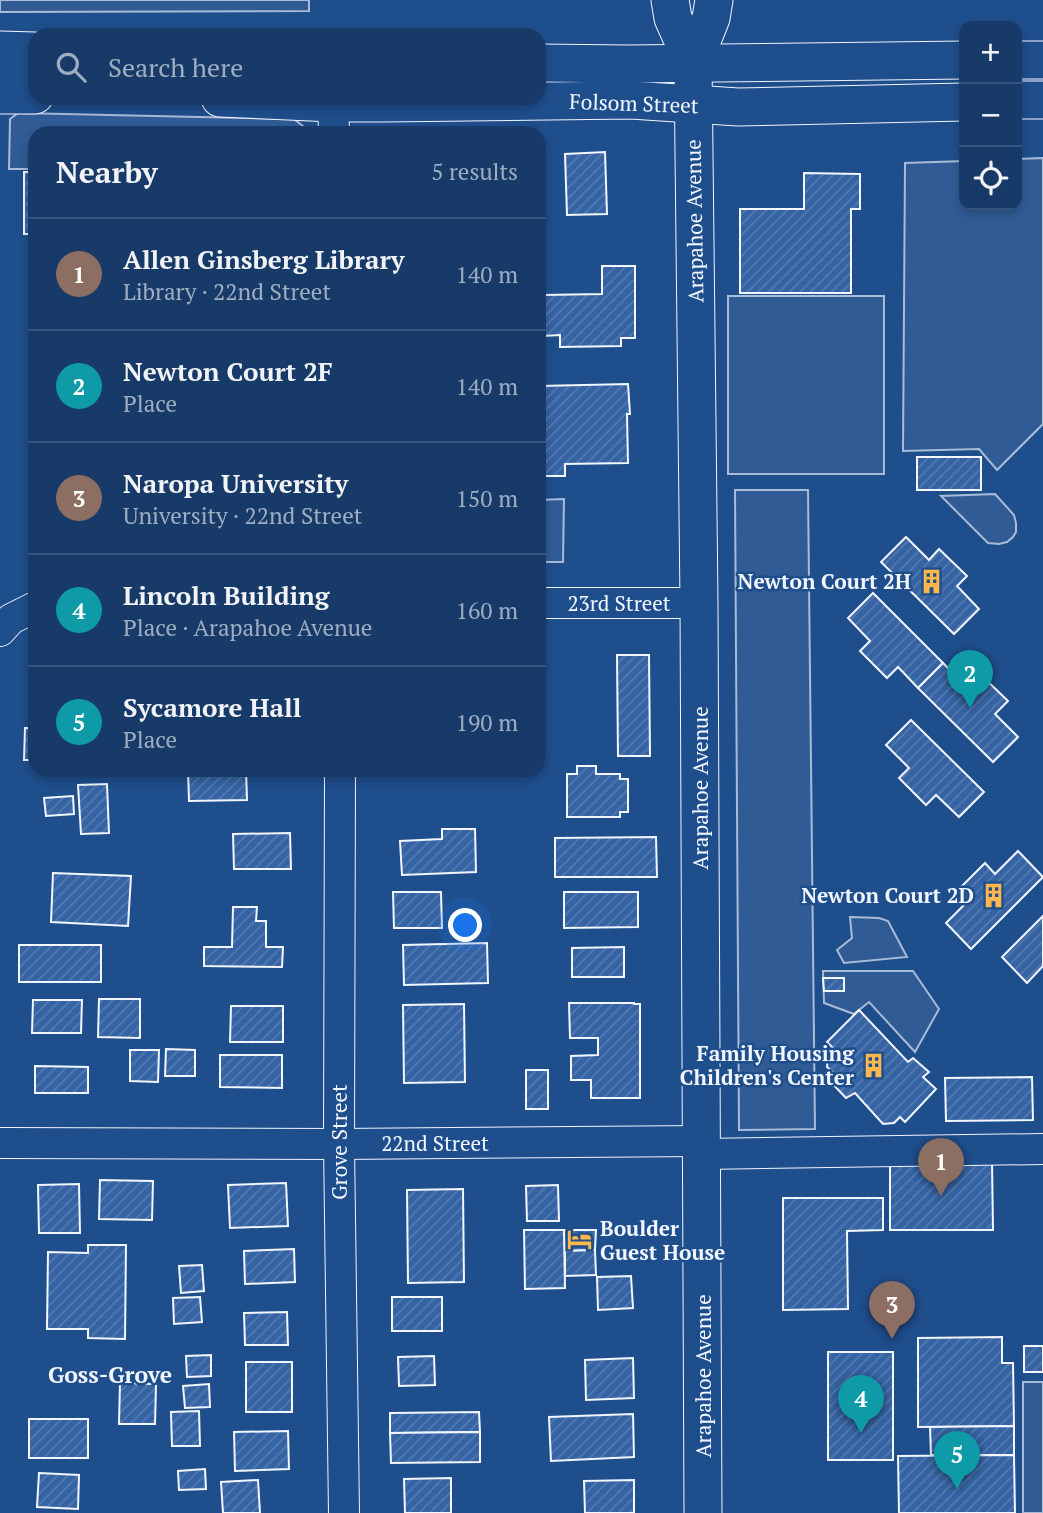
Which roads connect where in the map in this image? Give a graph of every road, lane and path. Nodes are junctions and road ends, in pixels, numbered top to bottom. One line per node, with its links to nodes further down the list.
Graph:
1 (670, 0): 9 (main road, Arapahoe Avenue)
2 (715, 0): 9 (main road, Arapahoe Avenue)
3 (0, 50): 4 (main road)
4 (28, 51)
5 (959, 60): 9 (main road, Folsom Street)
6 (1022, 60): 7 (main road)
7 (1043, 60)
8 (546, 63): 9 (main road, Folsom Street)
9 (693, 63): 17 (main road, Arapahoe Avenue)
10 (28, 75): 11 (street)
11 (0, 83)
12 (0, 95): 13 (main road)
13 (28, 95)
14 (1022, 100): 15 (main road)
15 (1043, 100)
16 (959, 102): 17 (main road, Folsom Street)
17 (693, 104): 19 (main road, Folsom Street); 21 (main road, Arapahoe Avenue)
18 (260, 105): 19 (main road, Folsom Street)
19 (333, 118)
20 (546, 603): 21 (street, 23rd Street)
21 (699, 603): 25 (main road, Arapahoe Avenue)
22 (340, 777): 24 (street, Grove Street)
23 (0, 1143): 24 (street, 22nd Street)
24 (339, 1144): 25 (street, 22nd Street); 27 (street, Grove Street)
25 (702, 1147): 26 (street, 22nd Street); 28 (main road, Arapahoe Avenue)
26 (1043, 1149)
27 (344, 1513)
28 (703, 1513)

